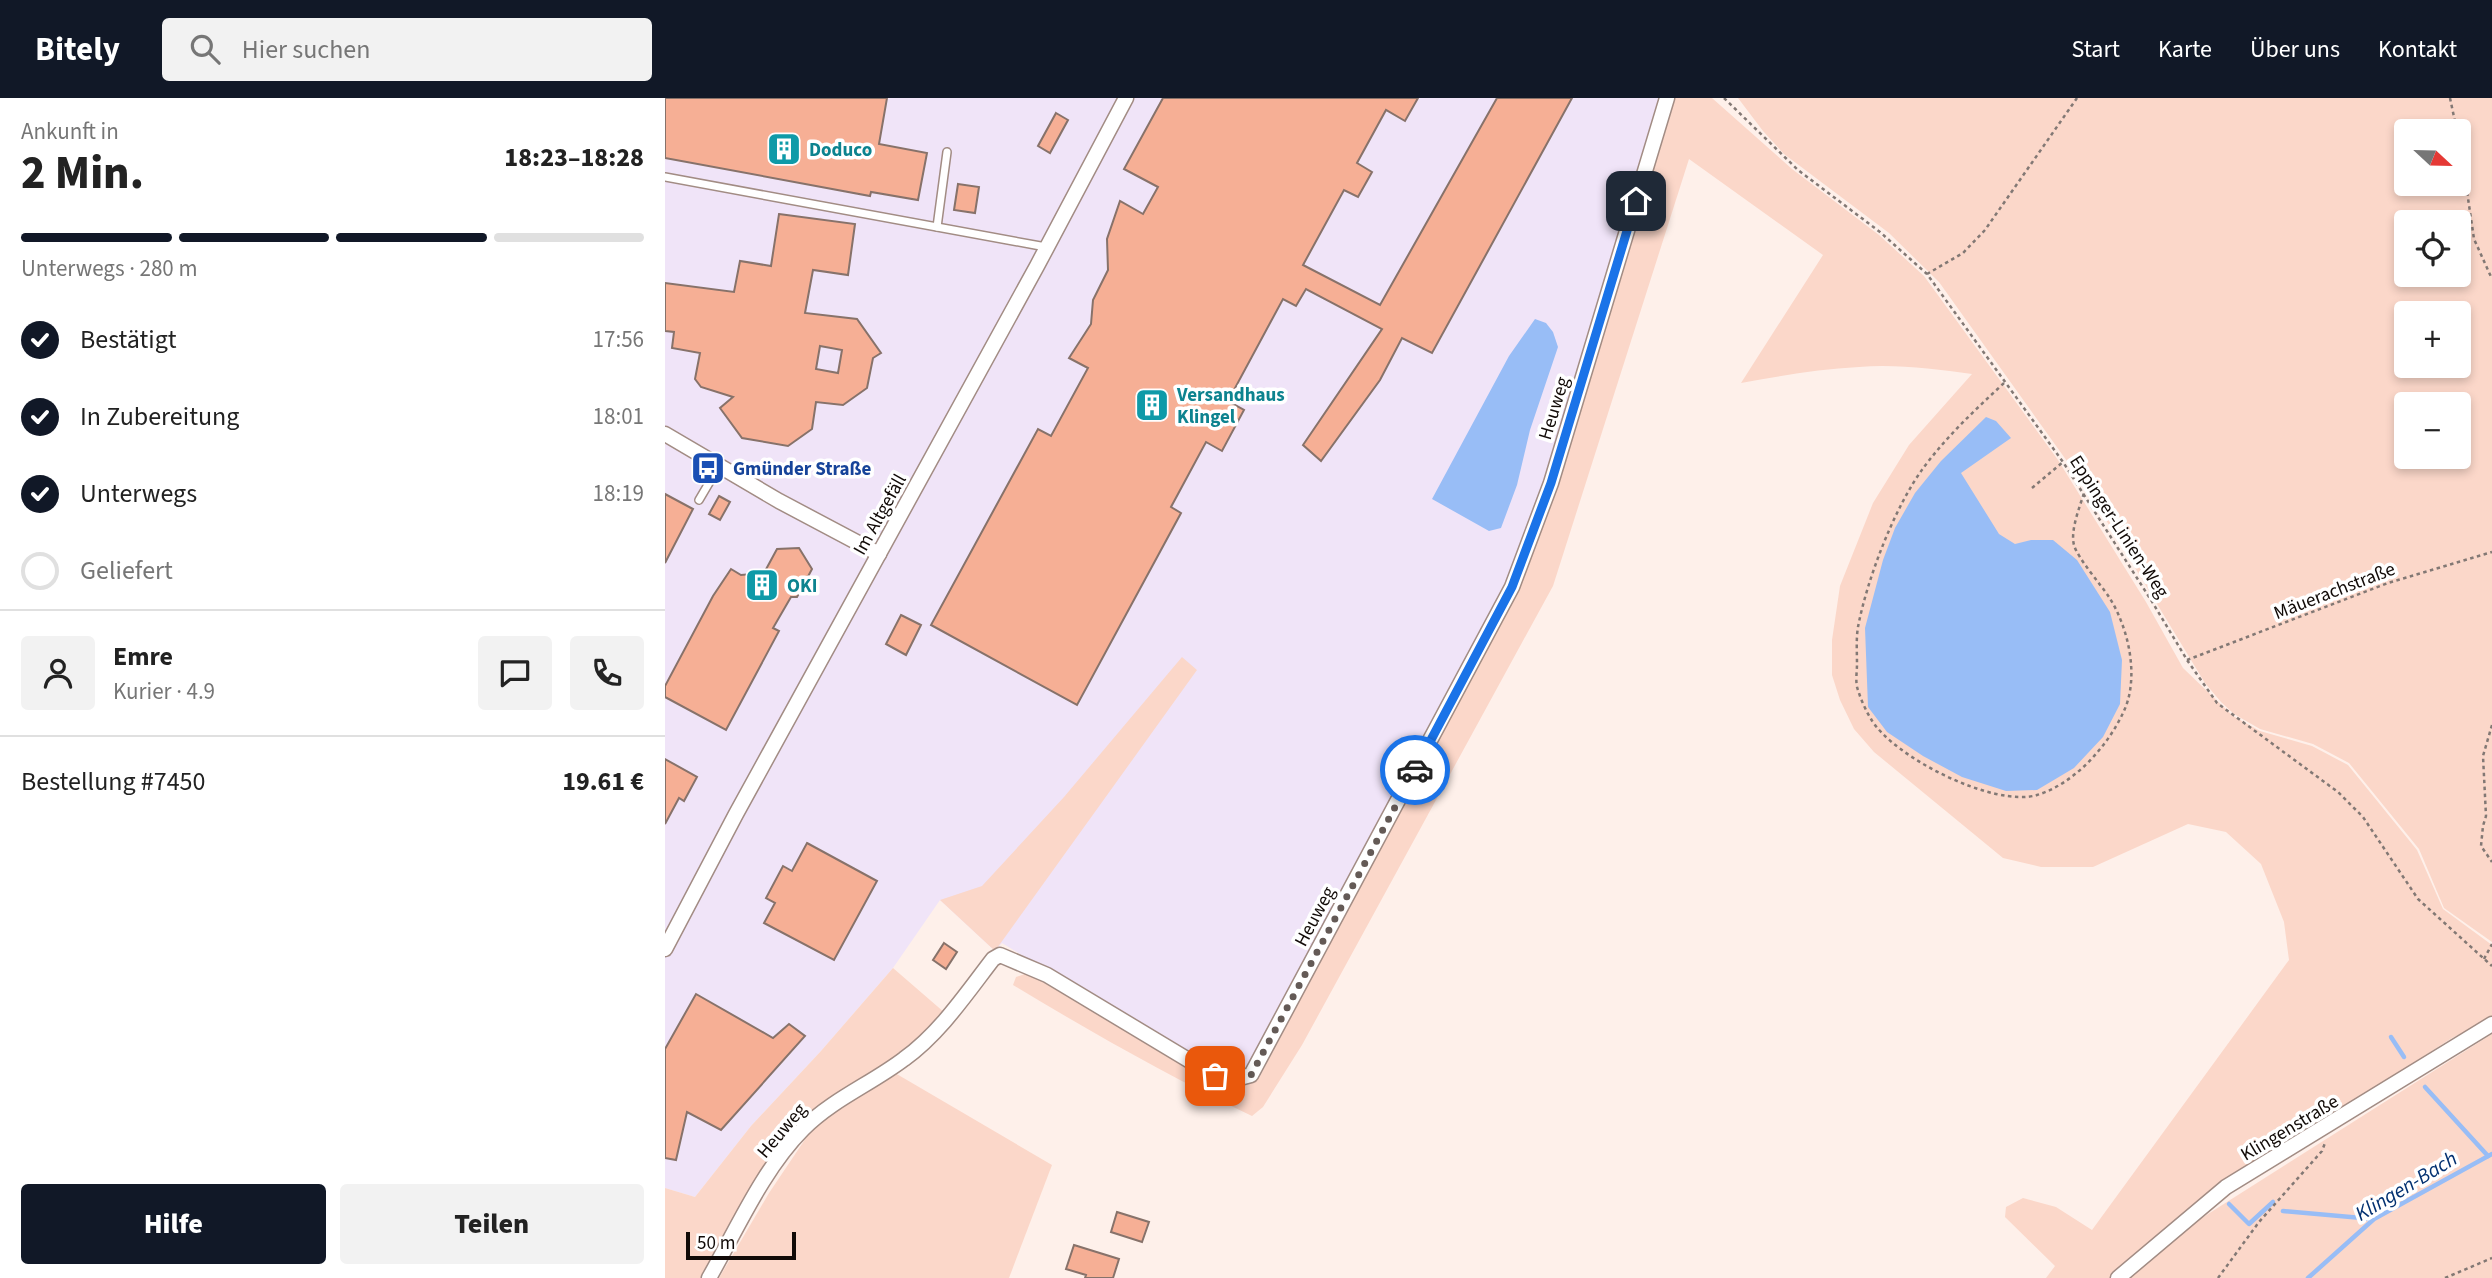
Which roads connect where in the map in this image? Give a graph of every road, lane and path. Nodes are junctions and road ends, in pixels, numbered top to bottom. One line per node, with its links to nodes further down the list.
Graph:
1 (1126, 98): 11 (street, Im Altgefäll)
2 (1667, 98): 33 (street, Heuweg)
3 (1724, 98): 12 (path, Eppinger-Linien-Weg)
4 (2077, 98): 12 (path)
5 (2450, 98): 6 (path)
6 (2455, 119)
7 (947, 152): 10 (lane)
8 (665, 177): 10 (lane)
9 (2468, 196): 13 (path)
10 (937, 227): 11 (lane)
11 (1047, 247): 22 (street, Im Altgefäll)
12 (1927, 274): 14 (path, Eppinger-Linien-Weg)
13 (2492, 279)
14 (2005, 383): 16 (path, Eppinger-Linien-Weg); 19 (path)
15 (665, 434): 17 (street)
16 (2063, 462): 18 (path); 19 (path, Eppinger-Linien-Weg)
17 (719, 466): 20 (lane); 22 (street)
18 (2032, 488)
19 (2084, 493): 23 (path, Eppinger-Linien-Weg)
20 (699, 500)
21 (2492, 552): 23 (path, Mäuerachstraße)
22 (879, 554): 27 (street, Im Altgefäll)
23 (2187, 660): 28 (path, Eppinger-Linien-Weg)
24 (2492, 725): 25 (path)
25 (2492, 862)
26 (2492, 944): 28 (path)
27 (666, 945)
28 (2484, 959): 29 (path, Eppinger-Linien-Weg)
29 (2492, 966)
30 (2492, 1024): 31 (street, Klingenstraße)
31 (2319, 1130): 34 (street, Klingenstraße); 35 (path)
32 (2492, 1258): 36 (path)
33 (709, 1278)
34 (2118, 1278)
35 (2218, 1278)
36 (2445, 1278)

